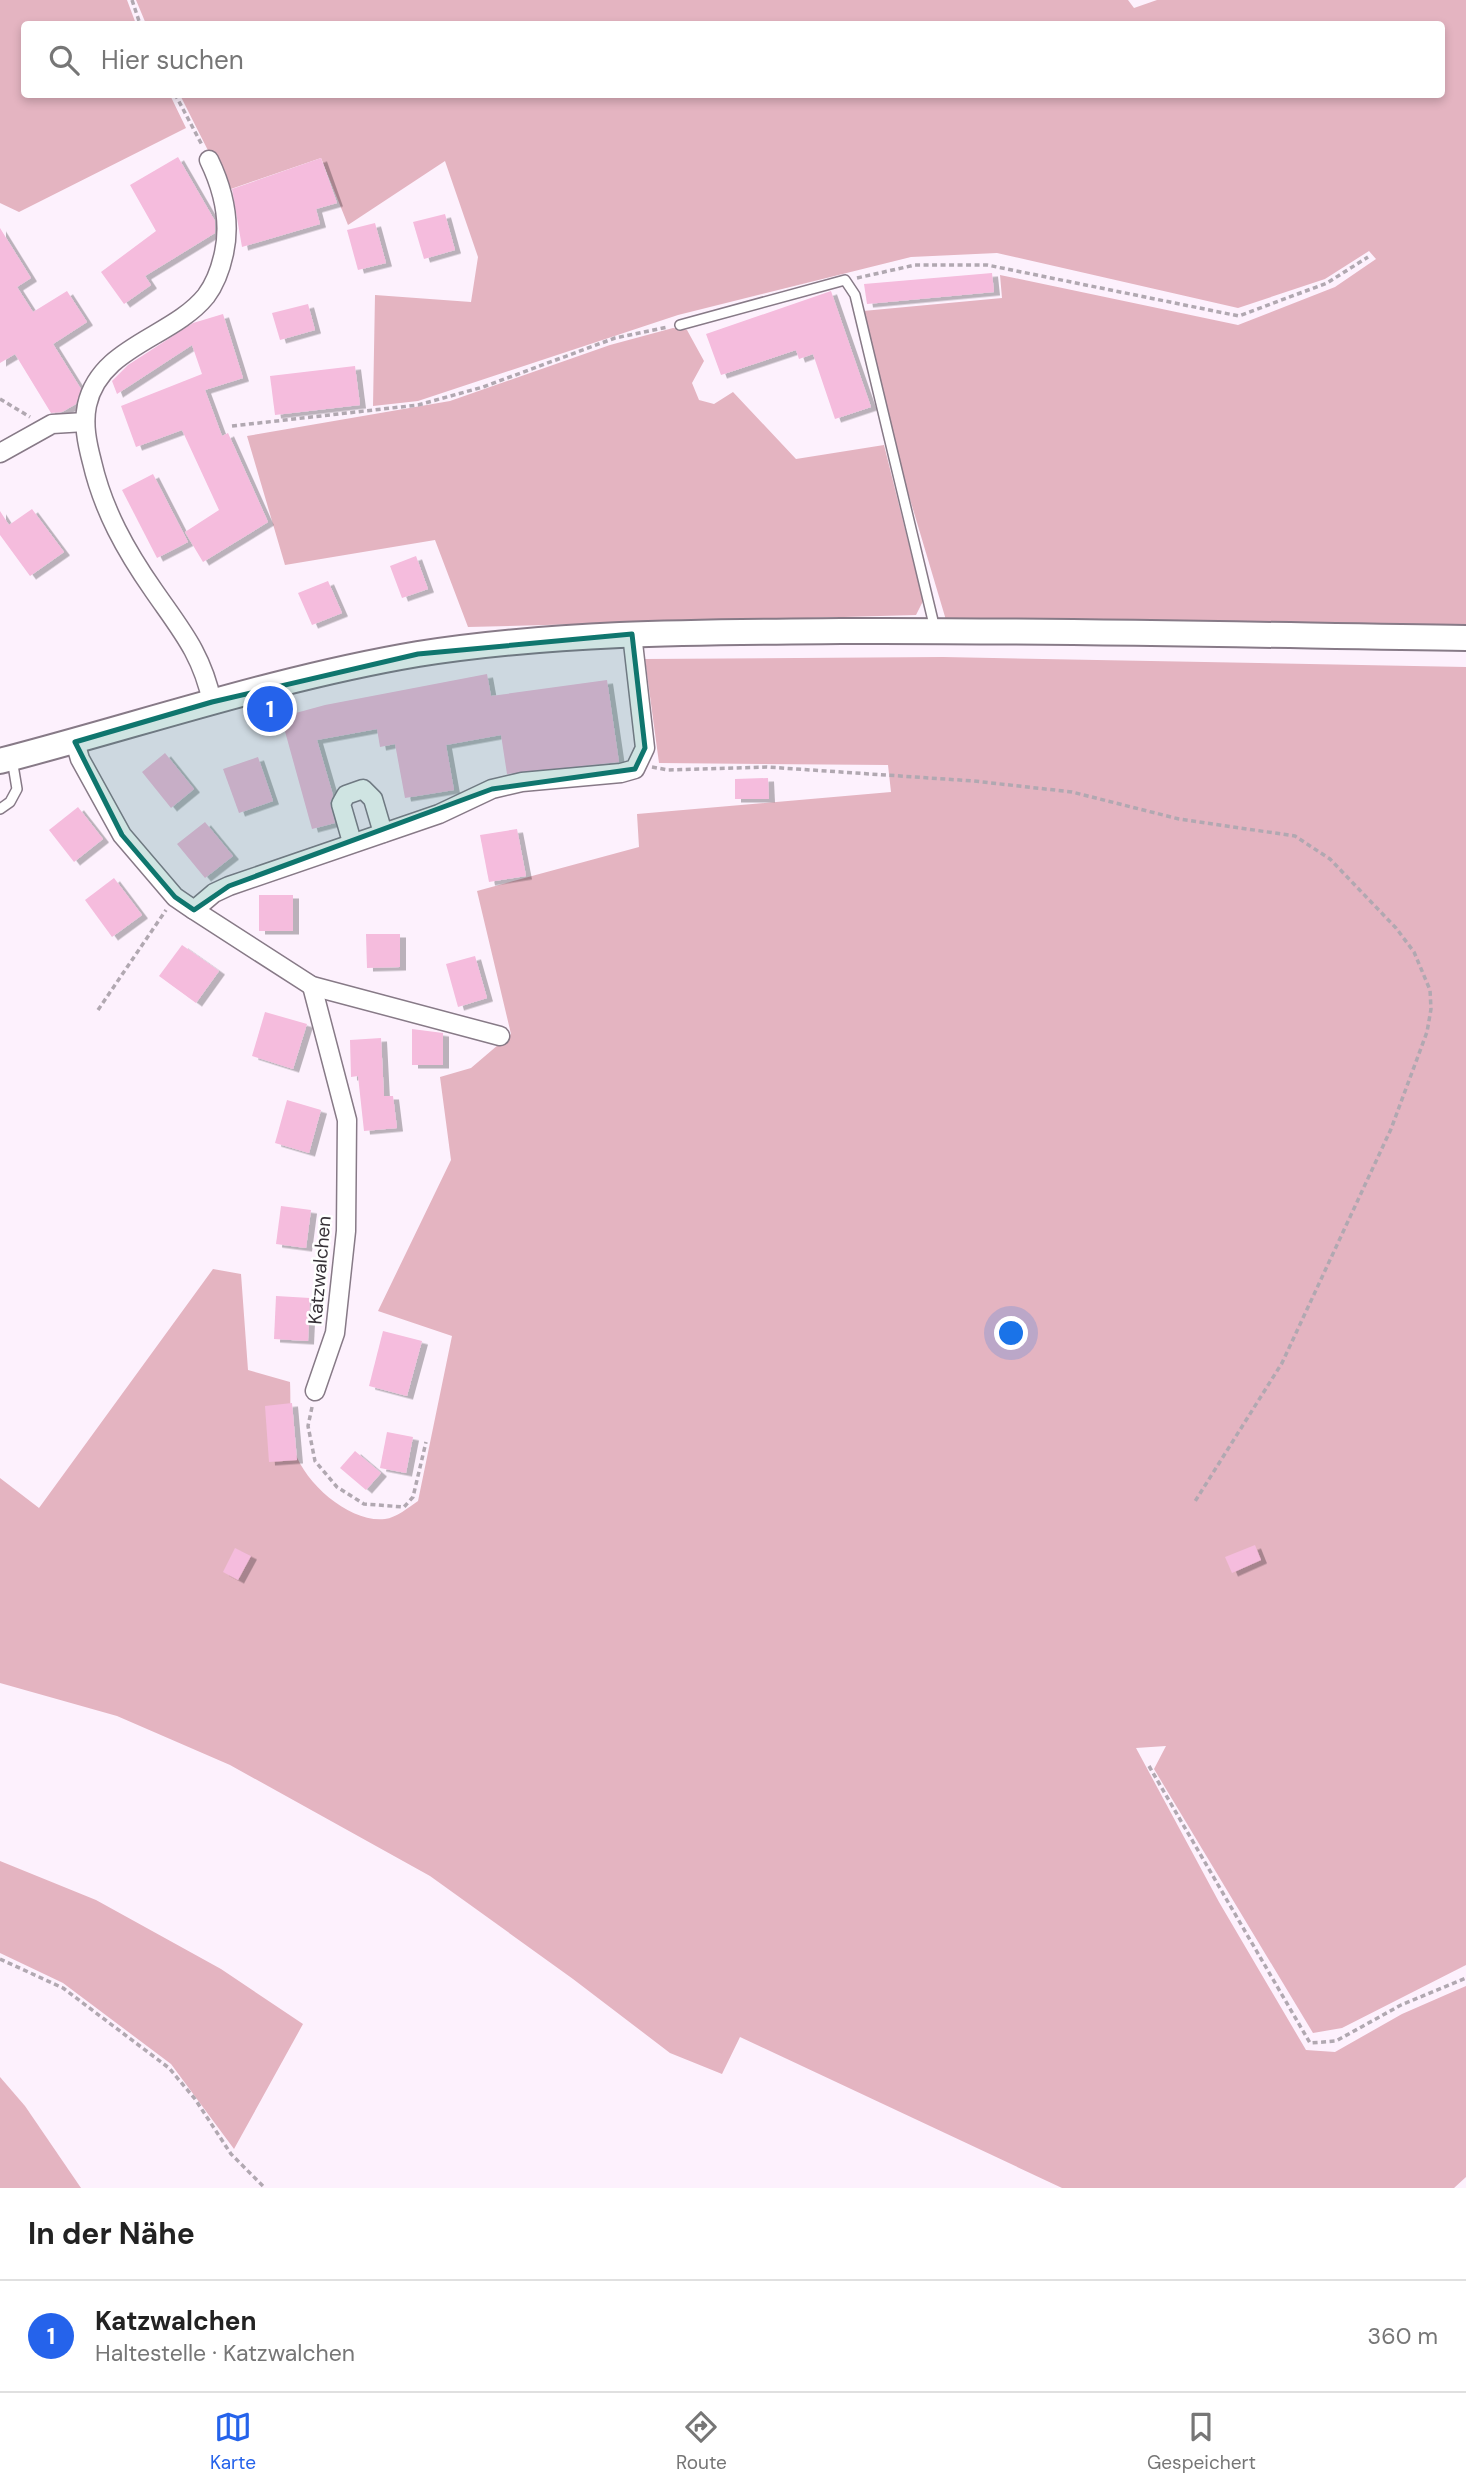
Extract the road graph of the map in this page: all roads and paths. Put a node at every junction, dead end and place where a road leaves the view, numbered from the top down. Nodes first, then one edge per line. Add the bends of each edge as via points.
1 (132, 0) edge
2 (139, 21) edge
3 (177, 98) edge
4 (209, 160) joint
5 (1368, 257) dead end
6 (845, 280) junction
7 (680, 325) joint
8 (0, 399) edge
9 (85, 422) junction
10 (52, 424) junction
11 (232, 426) dead end
12 (0, 453) edge
13 (936, 631) junction
14 (632, 634) junction
15 (1466, 638) edge
16 (212, 702) junction
17 (75, 742) junction
18 (6, 760) edge
19 (642, 761) junction
20 (0, 809) edge
21 (383, 833) junction
22 (352, 842) junction
23 (175, 897) junction
24 (194, 910) junction
25 (312, 986) junction
26 (98, 1010) dead end
27 (500, 1037) dead end
28 (315, 1391) joint
29 (426, 1442) dead end
30 (1194, 1503) dead end
31 (1149, 1766) dead end
32 (0, 1959) edge
33 (1466, 1978) edge
34 (265, 2188) edge

1 - 2 path
3 - 4 path
4 - 9 street via 219,180 227,222 215,280 192,309 99,376 91,390
5 - 6 path via 1327,283 1239,316 987,265 915,265
6 - 7 lane
6 - 13 lane via 855,295
7 - 11 path via 615,338 483,387 418,405
8 - 10 path via 26,416
9 - 10 street
9 - 16 street via 106,507 141,572 194,648
10 - 12 street
13 - 14 street
13 - 15 street
14 - 16 street via 418,654
14 - 19 street via 646,748
16 - 17 street
17 - 18 street
17 - 23 street via 122,835
18 - 20 lane via 18,789
19 - 21 street via 621,773 492,789
19 - 30 path via 668,770 767,767 1072,792 1179,820 1295,836 1330,859 1414,952 1430,990 1431,1009 1391,1129 1282,1363
21 - 22 street
21 - 22 street via 373,799 363,789 346,795 341,804
22 - 24 street via 214,892
23 - 24 street
23 - 26 path
24 - 25 street
25 - 27 street
25 - 28 street, Katzwalchen via 347,1120 346,1231 335,1333
28 - 29 path via 308,1426 315,1461 337,1487 364,1504 404,1507 413,1497
31 - 33 path via 1310,2043 1336,2041 1401,2005
32 - 34 path via 63,1988 169,2068 231,2154

